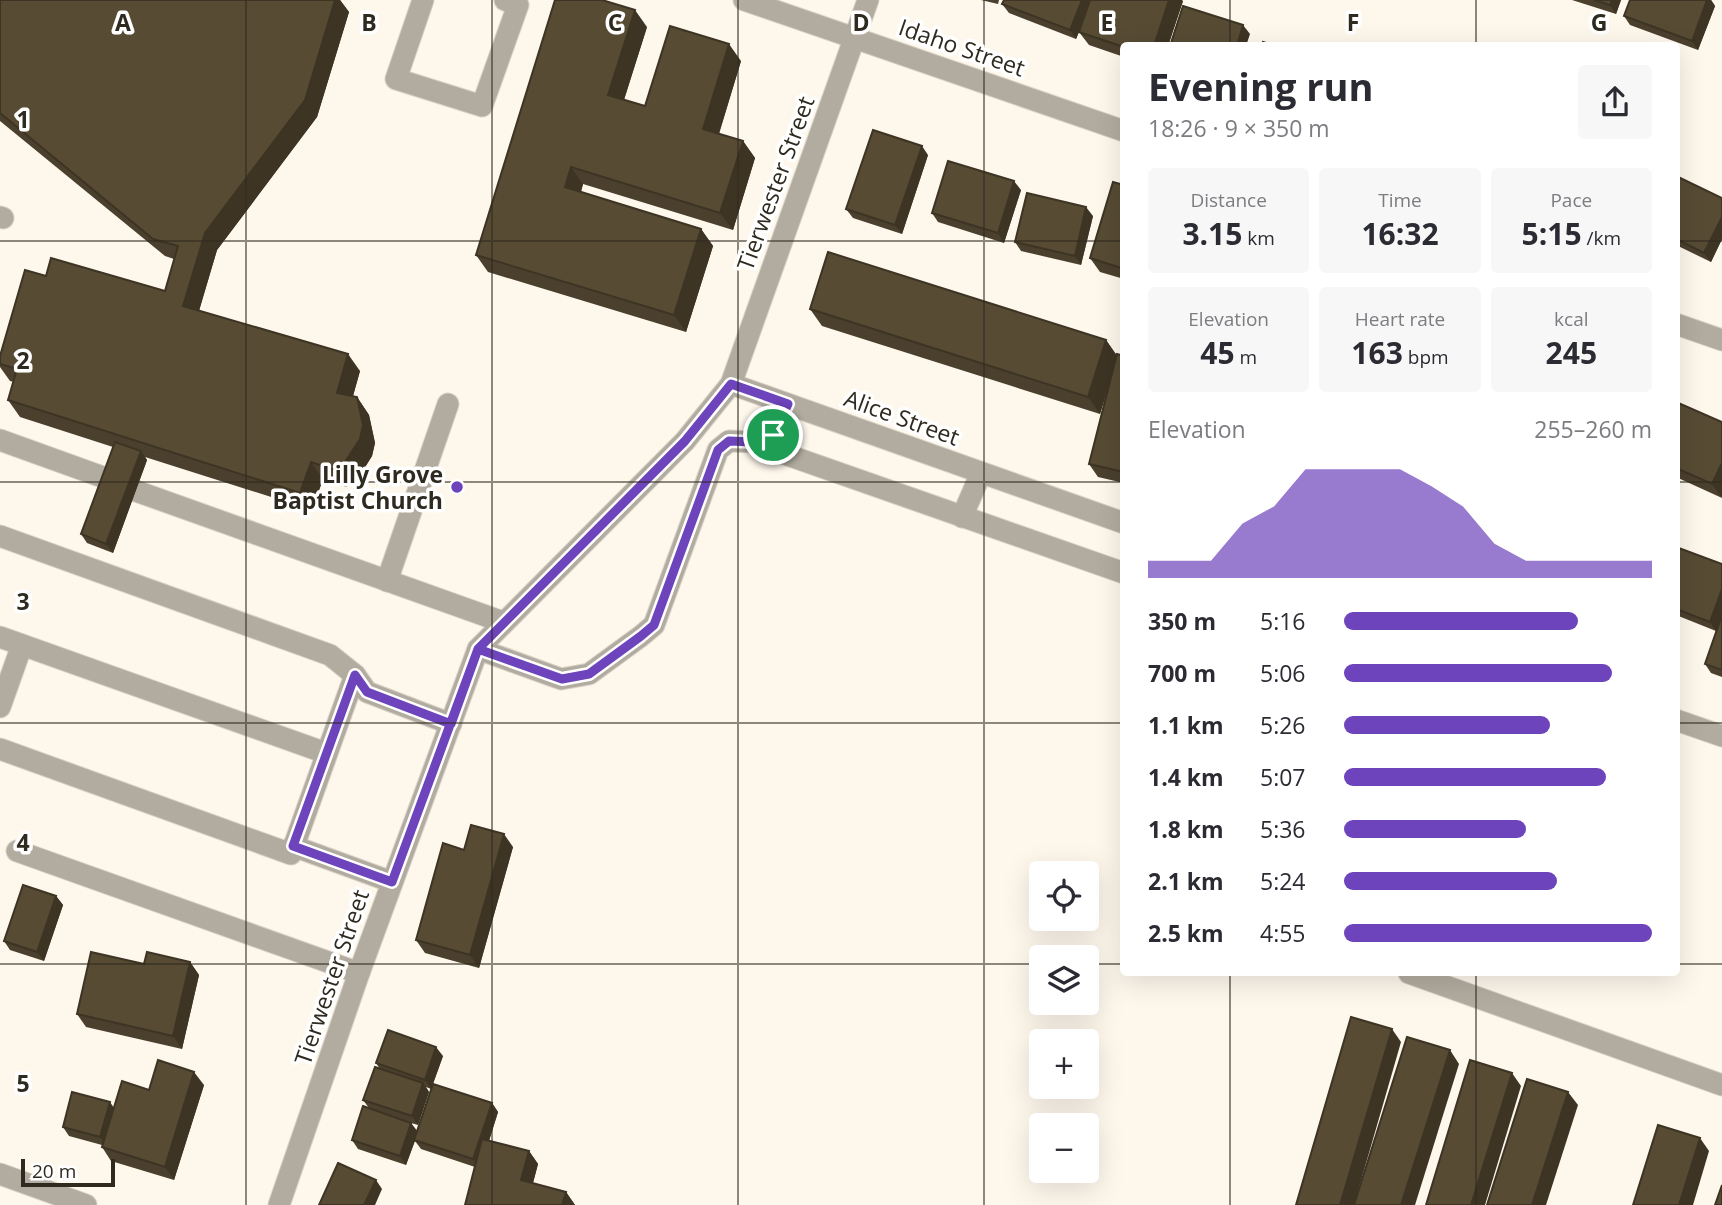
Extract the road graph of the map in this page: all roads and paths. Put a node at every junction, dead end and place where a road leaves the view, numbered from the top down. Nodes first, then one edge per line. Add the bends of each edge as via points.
1 (423, 0) edge
2 (505, 0) edge
3 (744, 0) edge
4 (867, 0) edge
5 (854, 37) junction
6 (1120, 130) edge
7 (1680, 325) edge
8 (1722, 340) edge
9 (731, 384) junction
10 (448, 404) dead end
11 (788, 404) junction
12 (0, 440) edge
13 (772, 447) junction
14 (981, 473) junction
15 (111, 480) edge
16 (136, 491) dead end
17 (962, 517) junction
18 (1120, 522) edge
19 (0, 536) edge
20 (1120, 572) edge
21 (387, 581) junction
22 (503, 622) junction
23 (0, 637) edge
24 (22, 645) junction
25 (478, 649) junction
26 (355, 675) junction
27 (0, 707) edge
28 (1680, 721) edge
29 (451, 724) junction
30 (1722, 736) edge
31 (0, 749) edge
32 (327, 753) junction
33 (293, 846) junction
34 (17, 851) dead end
35 (392, 882) junction
36 (359, 973) junction
37 (1417, 976) edge
38 (1722, 1085) edge
39 (0, 1174) edge
40 (86, 1205) edge
41 (279, 1205) edge

1 - 2 street via 396,79 482,106 518,5
3 - 5 street, Idaho Street
4 - 5 street, Tierwester Street
5 - 6 street, Idaho Street
5 - 9 street, Tierwester Street
7 - 8 street
9 - 11 street, Alice Street
9 - 22 street, Tierwester Street via 685,441
10 - 21 street
11 - 13 street
11 - 14 street, Alice Street
12 - 15 street
13 - 17 street
13 - 25 street via 729,441 718,450 654,625 589,674 562,679
14 - 17 street
14 - 18 street, Alice Street
16 - 21 street
17 - 20 street
19 - 26 street via 330,655
21 - 22 street
22 - 25 street, Tierwester Street
23 - 24 street
24 - 27 street
24 - 32 street
25 - 29 street, Tierwester Street
26 - 29 street via 374,695
26 - 32 street
28 - 30 street
29 - 35 street, Tierwester Street
31 - 33 street via 291,854
32 - 33 street
33 - 35 street
34 - 36 street
35 - 36 street, Tierwester Street
36 - 41 street, Tierwester Street
37 - 38 street
39 - 40 street

